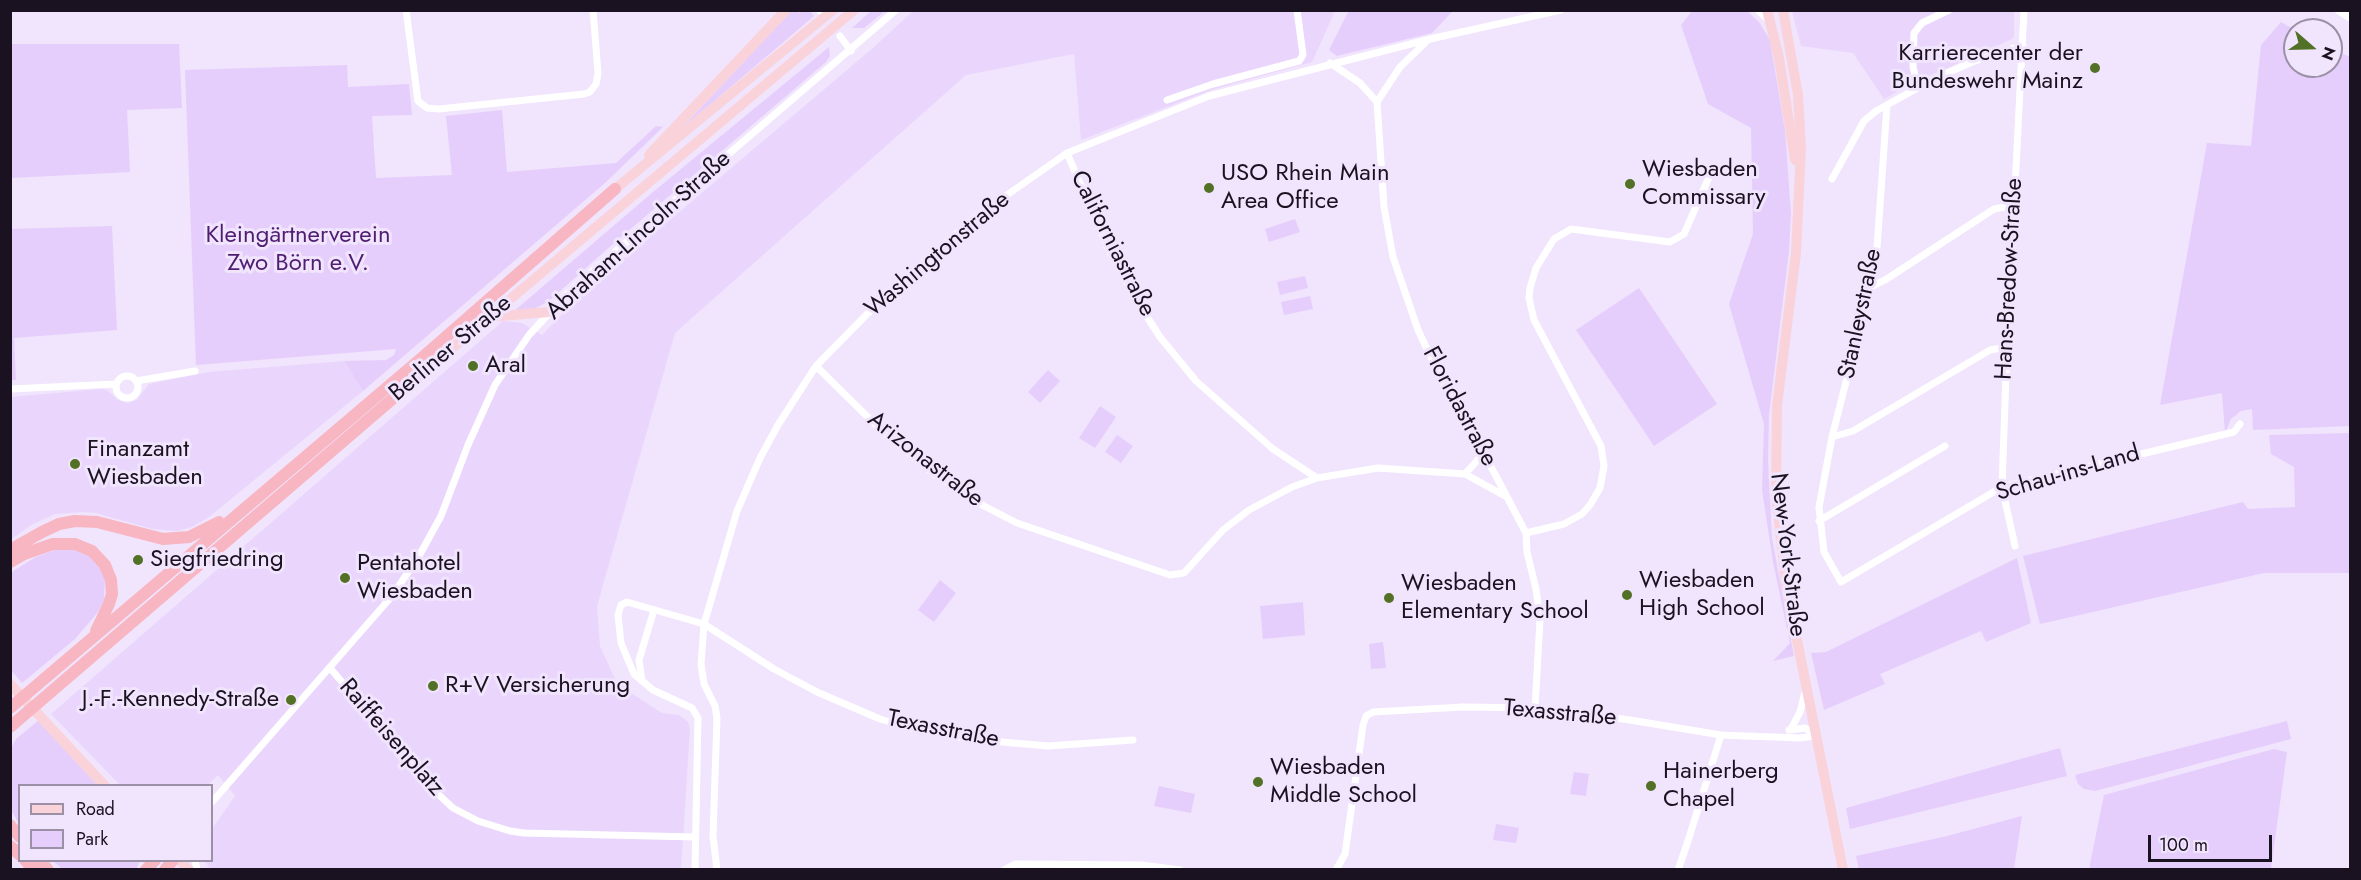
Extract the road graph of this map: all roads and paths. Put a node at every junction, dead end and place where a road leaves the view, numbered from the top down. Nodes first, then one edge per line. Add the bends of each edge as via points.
1 (406, 10) edge
2 (593, 10) edge
3 (786, 10) edge
4 (833, 10) edge
5 (896, 10) edge
6 (1297, 10) edge
7 (1561, 10) edge
8 (1758, 10) edge
9 (1767, 10) edge
10 (1783, 10) edge
11 (1949, 10) edge
12 (2024, 10) edge
13 (2339, 10) edge
14 (853, 11) edge
15 (2350, 17) edge
16 (1771, 23) junction
17 (840, 36) dead end
18 (1430, 39) junction
19 (2023, 45) junction
20 (851, 51) junction
21 (1330, 63) junction
22 (1918, 87) junction
23 (1167, 100) dead end
24 (1377, 102) junction
25 (1887, 105) junction
26 (1067, 153) junction
27 (1709, 177) dead end
28 (1832, 179) dead end
29 (615, 189) junction
30 (1799, 202) junction
31 (2014, 205) junction
32 (1870, 287) junction
33 (549, 312) junction
34 (489, 317) junction
35 (2007, 347) junction
36 (432, 365) joint
37 (816, 366) junction
38 (195, 371) dead end
39 (136, 381) junction
40 (116, 384) junction
41 (10, 389) edge
42 (2240, 424) dead end
43 (1832, 437) junction
44 (1945, 446) dead end
45 (1483, 454) junction
46 (1465, 474) junction
47 (1317, 478) junction
48 (2002, 487) junction
49 (1507, 497) junction
50 (248, 504) junction
51 (1820, 521) junction
52 (1526, 533) junction
53 (2015, 546) dead end
54 (10, 550) edge
55 (10, 562) edge
56 (1841, 582) joint
57 (654, 610) junction
58 (704, 624) junction
59 (91, 640) junction
60 (330, 668) junction
61 (642, 683) junction
62 (10, 684) edge
63 (1806, 686) junction
64 (10, 708) edge
65 (1535, 708) junction
66 (12, 725) edge
67 (1791, 729) junction
68 (1721, 735) junction
69 (1778, 735) junction
70 (1815, 735) junction
71 (1133, 740) dead end
72 (103, 784) edge
73 (223, 790) junction
74 (213, 801) edge
75 (213, 805) edge
76 (695, 837) junction
77 (695, 870) edge
78 (717, 870) edge
79 (1004, 870) edge
80 (1180, 870) edge
81 (1336, 870) edge
82 (1677, 870) edge
83 (1843, 870) edge

1 - 2 street via 418,101 427,108 439,109 590,92 598,73
3 - 29 main road
4 - 29 main road, Berliner Straße
5 - 20 street, Abraham-Lincoln-Straße
6 - 23 street via 1304,55 1299,61
7 - 18 street, Washingtonstraße
8 - 16 street
9 - 16 main road, New-York-Straße
10 - 30 main road, New-York-Straße via 1795,69 1800,122
11 - 22 street via 1922,23 1914,33 1913,67
12 - 19 street, Hans-Bredow-Straße
13 - 15 street
14 - 34 main road, Berliner Straße
16 - 30 main road, New-York-Straße via 1787,101
17 - 20 street
18 - 21 street, Washingtonstraße
18 - 24 street via 1400,67
19 - 22 street via 1972,62
19 - 31 street, Hans-Bredow-Straße
20 - 33 street, Abraham-Lincoln-Straße
21 - 24 street via 1360,83
21 - 26 street, Washingtonstraße via 1209,96
22 - 25 street
24 - 45 street, Floridastraße via 1384,207 1393,257 1418,330
25 - 28 street via 1864,121
25 - 32 street, Stanleystraße via 1877,248
26 - 37 street, Washingtonstraße via 974,218 876,305
26 - 47 street, Californiastraße via 1107,246 1160,337 1196,381 1273,449
27 - 52 street via 1684,234 1670,242 1571,229 1554,239 1536,268 1529,298 1534,320 1602,446 1604,466 1600,488 1581,514 1564,524
29 - 50 highway, Berliner Straße
30 - 63 main road, New-York-Straße via 1777,405 1775,465 1782,555
31 - 32 street via 1994,209
31 - 35 street, Hans-Bredow-Straße
32 - 43 street, Stanleystraße
33 - 34 main road
33 - 60 street, Abraham-Lincoln-Straße via 495,385 441,516 419,556 392,596
34 - 36 main road, Berliner Straße
35 - 43 street via 1990,350 1853,431
35 - 48 street, Hans-Bredow-Straße
36 - 66 highway, Berliner Straße
37 - 47 street, Arizonastraße via 886,435 984,506 1084,548 1170,575 1184,573 1223,530 1249,510
37 - 58 street, Washingtonstraße via 760,458 737,511
38 - 39 street
39 - 40 street via 123,376
39 - 40 street via 137,392 129,398 119,394
40 - 41 street
42 - 48 street, Schau-ins-Land via 2234,432
43 - 51 street, Stanleystraße
44 - 51 street
45 - 46 street
45 - 49 street, Floridastraße
46 - 47 street via 1378,468
46 - 49 street
48 - 53 street, Hans-Bredow-Straße
48 - 56 street, Schau-ins-Land
49 - 52 street, Floridastraße
50 - 54 highway via 189,537 163,539 98,522 75,521 59,524
50 - 59 highway
51 - 56 street, Stanleystraße via 1824,552
52 - 65 street, Floridastraße via 1540,620
55 - 59 highway via 40,547 66,543 82,546 99,558 108,571 112,594
57 - 58 street
57 - 61 street via 639,660
57 - 61 street via 627,602 618,612 625,655
58 - 71 street, Texasstraße via 817,692 904,727 967,739 1048,746
58 - 78 street, Washingtonstraße via 701,664 717,718 713,836
59 - 64 highway
60 - 73 street, Abraham-Lincoln-Straße
60 - 76 street, Raiffeisenplatz via 439,795 453,808 478,820 510,831
61 - 76 street via 692,708 698,718
62 - 72 main road
63 - 67 street via 1803,705
63 - 70 main road, New-York-Straße
65 - 68 street, Texasstraße
65 - 81 street, Texasstraße via 1462,707 1373,712 1366,717 1345,854
67 - 69 street
67 - 70 street via 1805,729
68 - 69 street, Texasstraße
68 - 82 street
69 - 70 street
70 - 83 main road, New-York-Straße
73 - 74 street, Abraham-Lincoln-Straße
73 - 75 street, Abraham-Lincoln-Straße
76 - 77 street
79 - 80 street via 1015,864 1142,865

